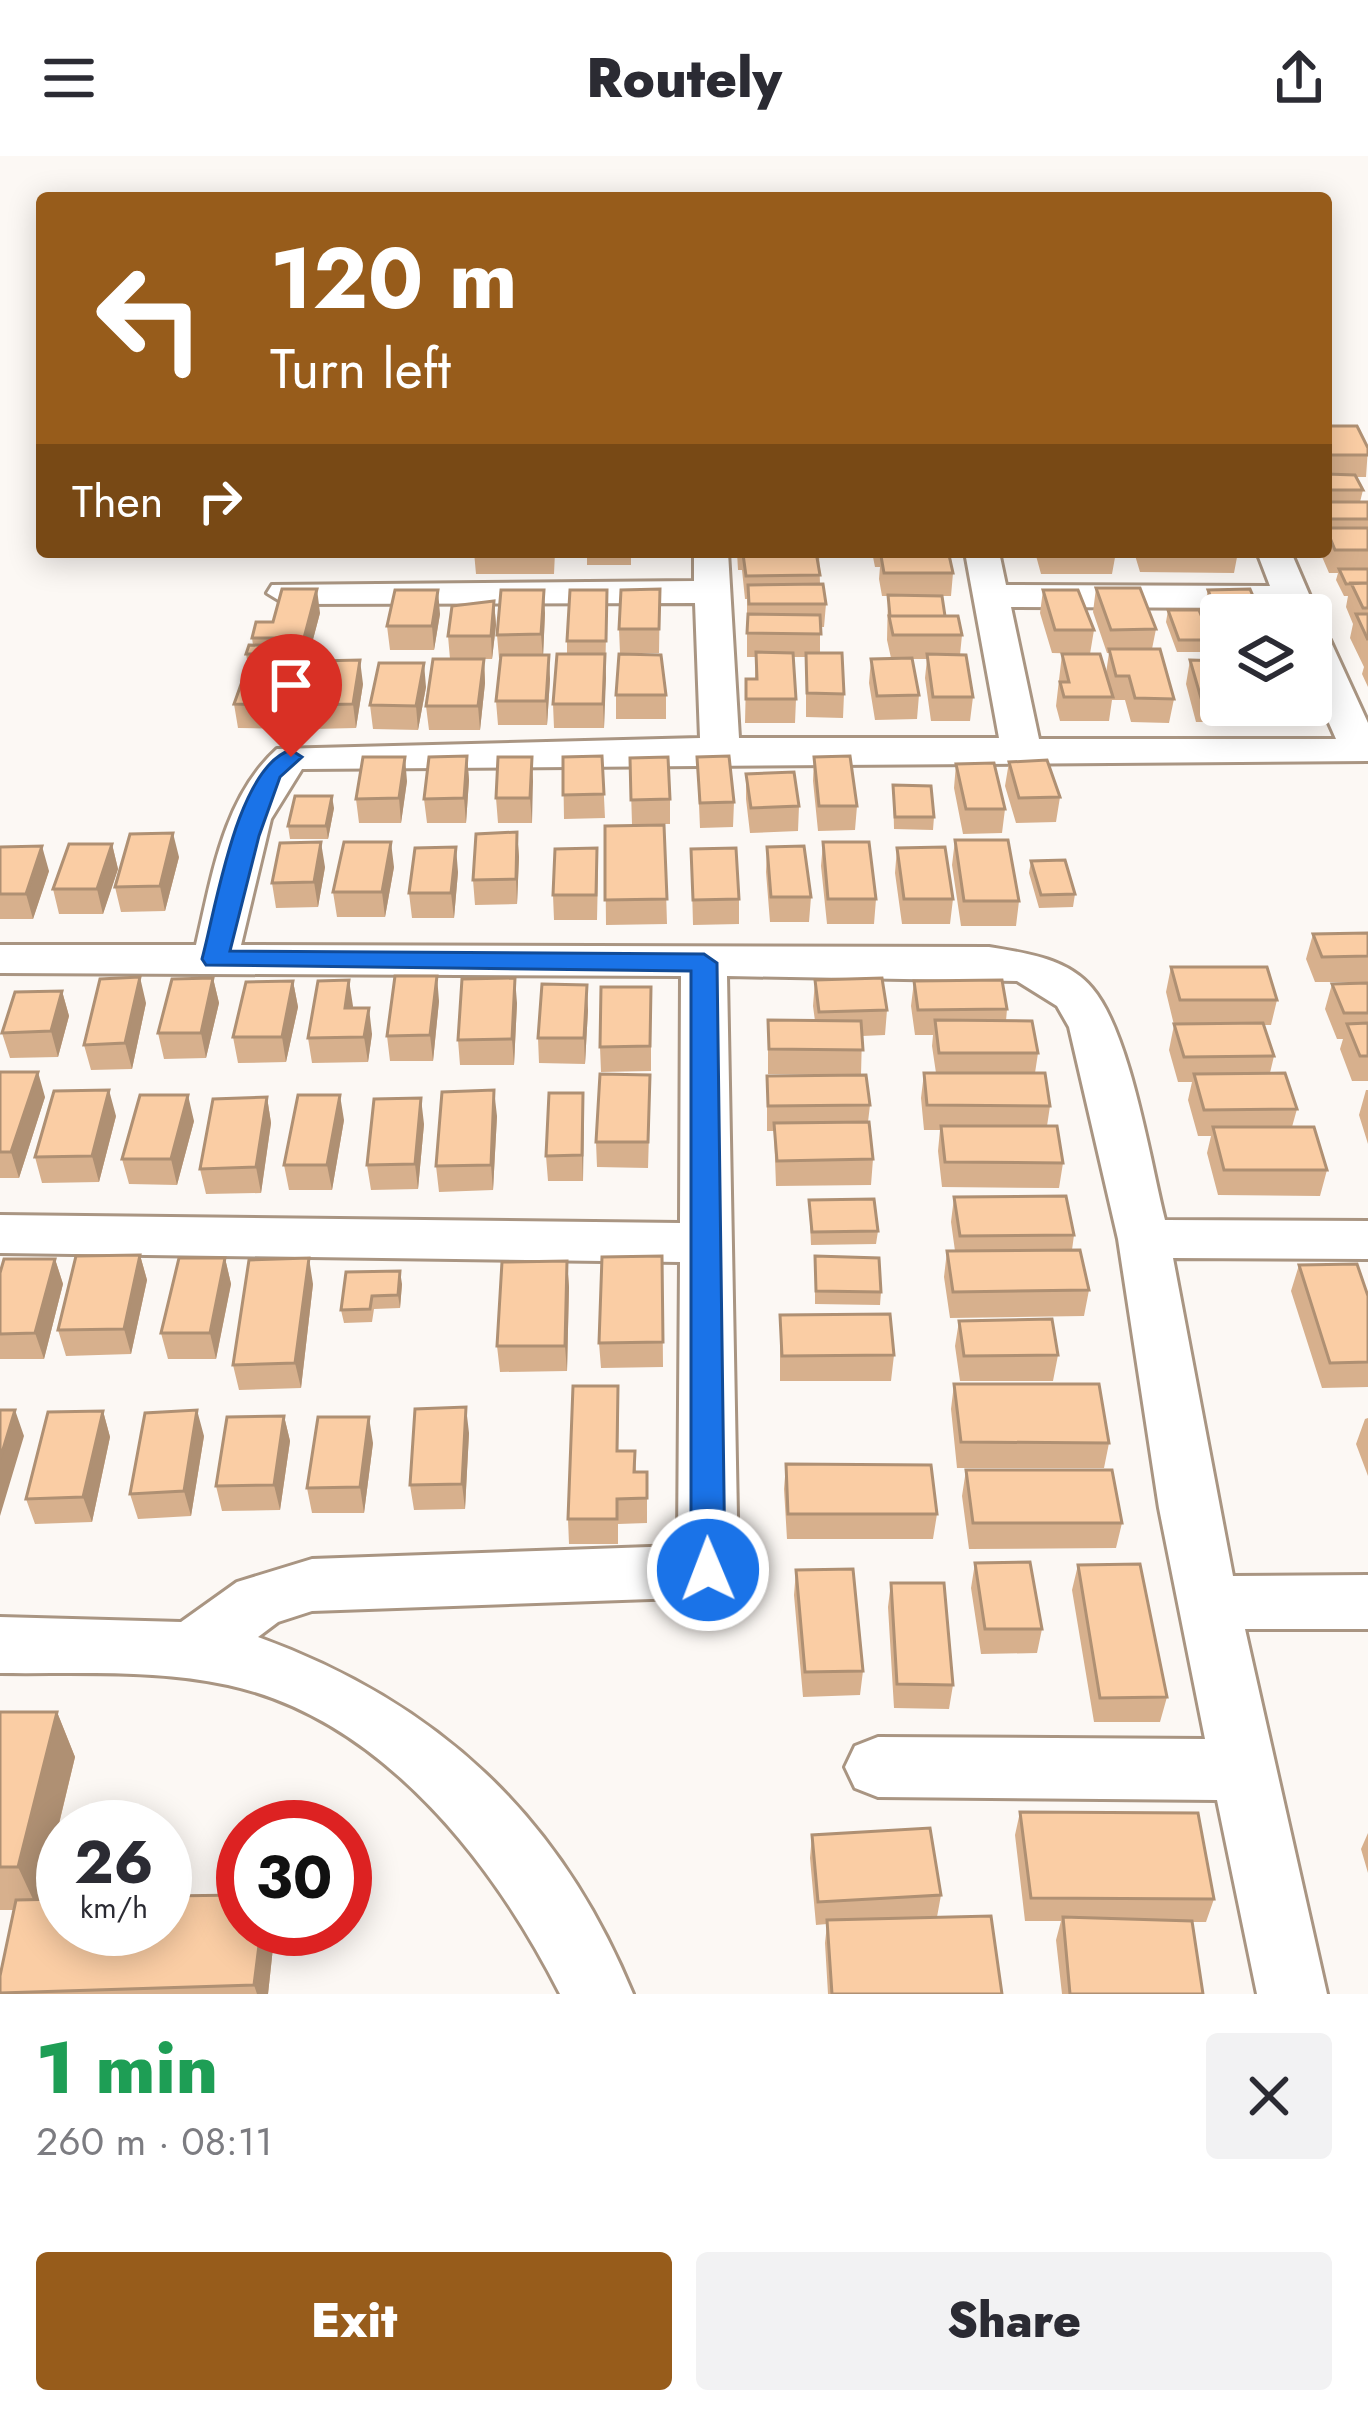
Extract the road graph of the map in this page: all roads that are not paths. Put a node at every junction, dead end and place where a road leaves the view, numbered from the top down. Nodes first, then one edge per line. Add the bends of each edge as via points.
1 (422, 558) edge
2 (711, 558) edge
3 (983, 558) edge
4 (1276, 558) edge
5 (414, 592) junction
6 (713, 592) junction
7 (284, 593) edge
8 (1291, 594) edge
9 (990, 596) junction
10 (1200, 603) edge
11 (1332, 684) edge
12 (720, 750) junction
13 (1021, 750) junction
14 (1366, 756) edge
15 (0, 958) edge
16 (215, 959) junction
17 (704, 963) junction
18 (0, 1234) edge
19 (1144, 1239) junction
20 (1368, 1240) edge
21 (702, 1243) junction
22 (1368, 1602) edge
23 (1210, 1603) junction
24 (0, 1645) edge
25 (191, 1651) junction
26 (878, 1767) dead end
27 (1246, 1770) junction
28 (598, 1994) edge
29 (1292, 1994) edge

1 - 5 street
2 - 6 street
3 - 9 street
4 - 8 street
5 - 6 street
5 - 7 street
6 - 12 street
9 - 10 street
9 - 13 street
11 - 14 street
12 - 13 street
12 - 16 street via 291,757 270,773
13 - 14 street
15 - 16 street
16 - 17 street
17 - 19 street via 989,962 1056,982 1092,1027
17 - 21 street
18 - 21 street
19 - 20 street
19 - 23 street
21 - 25 street via 708,1570 286,1589
22 - 23 street
23 - 27 street
24 - 25 street
25 - 28 street via 256,1664 330,1693 457,1785 571,1939
26 - 27 street
27 - 29 street

